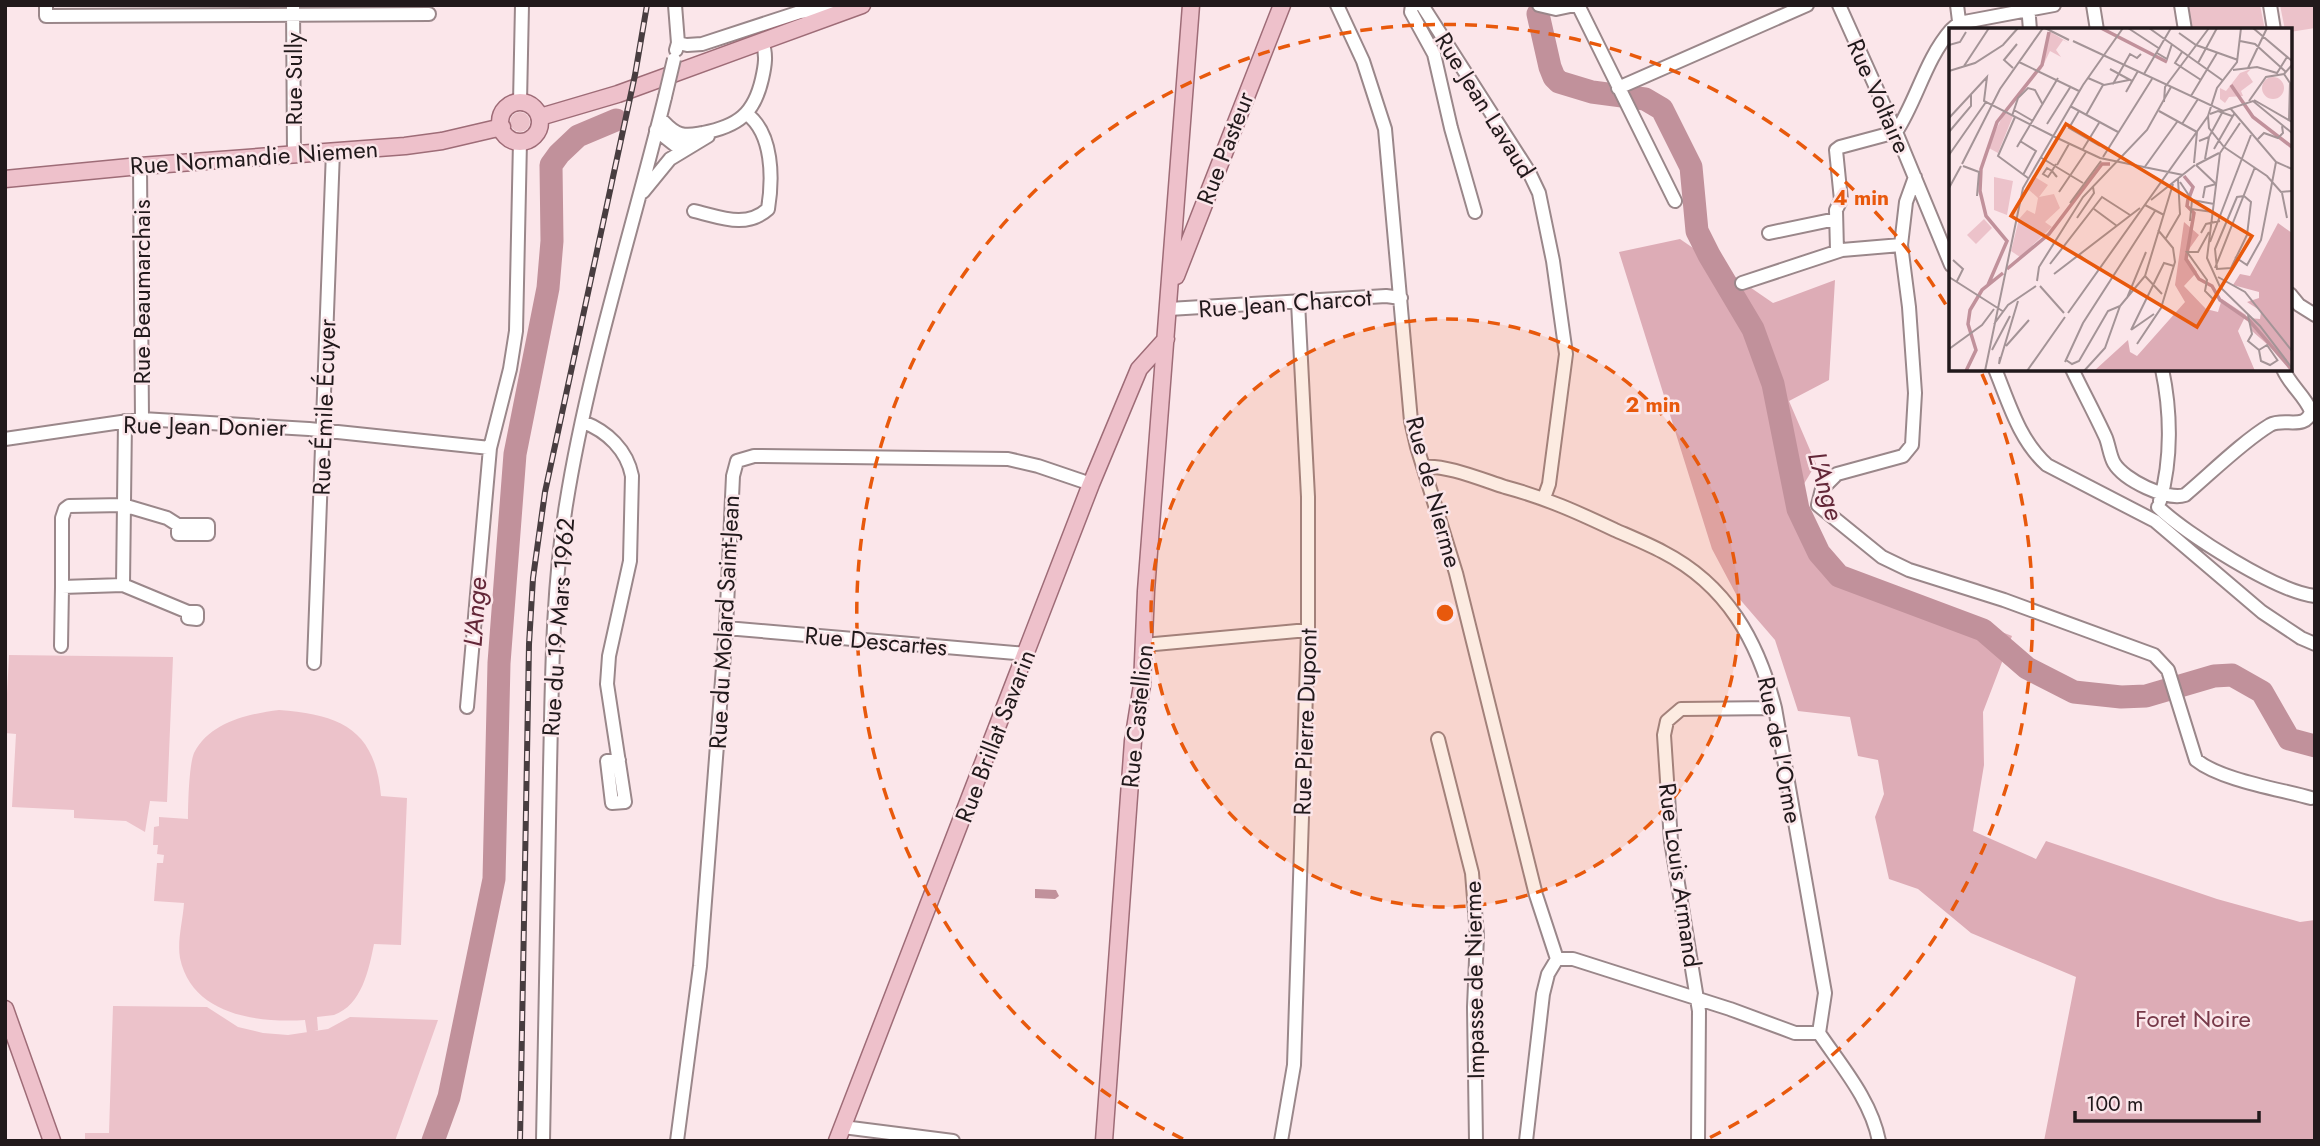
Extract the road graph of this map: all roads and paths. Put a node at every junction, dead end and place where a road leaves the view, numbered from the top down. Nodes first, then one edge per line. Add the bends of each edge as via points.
1 (46, 5) edge
2 (522, 5) edge
3 (676, 5) edge
4 (862, 5) edge
5 (1191, 5) edge
6 (1282, 5) edge
7 (1337, 5) edge
8 (1412, 5) edge
9 (1422, 5) edge
10 (1539, 5) edge
11 (1577, 5) edge
12 (1807, 5) edge
13 (1839, 5) edge
14 (1956, 5) edge
15 (2054, 5) edge
16 (2093, 5) edge
17 (2181, 5) edge
18 (2270, 5) edge
19 (2028, 8) edge
20 (293, 10) edge
21 (840, 13) junction
22 (429, 14) dead end
23 (1955, 28) edge
24 (2030, 28) edge
25 (2097, 28) edge
26 (2185, 28) edge
27 (2274, 28) edge
28 (1949, 35) edge
29 (762, 42) junction
30 (678, 43) junction
31 (1618, 88) junction
32 (520, 102) junction
33 (747, 114) junction
34 (540, 117) junction
35 (658, 125) junction
36 (502, 127) junction
37 (717, 130) junction
38 (1896, 132) junction
39 (520, 141) junction
40 (696, 142) junction
41 (333, 151) junction
42 (294, 153) junction
43 (140, 166) junction
44 (1915, 177) junction
45 (5, 179) edge
46 (637, 201) junction
47 (1675, 201) dead end
48 (694, 211) dead end
49 (1475, 212) dead end
50 (1836, 219) junction
51 (1769, 233) dead end
52 (1901, 244) junction
53 (1837, 251) junction
54 (1949, 260) edge
55 (1742, 283) dead end
56 (1170, 291) junction
57 (2292, 296) edge
58 (1401, 298) junction
59 (1298, 302) junction
60 (1169, 309) junction
61 (2315, 315) edge
62 (1166, 339) junction
63 (1996, 371) edge
64 (2073, 371) edge
65 (2162, 371) edge
66 (2284, 371) edge
67 (142, 419) junction
68 (125, 421) junction
69 (583, 422) junction
70 (323, 430) junction
71 (5, 439) edge
72 (490, 448) junction
73 (1423, 467) junction
74 (1091, 484) junction
75 (1544, 498) junction
76 (2160, 501) junction
77 (123, 505) junction
78 (2155, 521) junction
79 (178, 526) dead end
80 (123, 585) junction
81 (62, 587) junction
82 (2315, 596) edge
83 (188, 612) dead end
84 (726, 628) junction
85 (1308, 630) junction
86 (2315, 644) edge
87 (1144, 645) junction
88 (61, 646) dead end
89 (1027, 654) junction
90 (314, 663) dead end
91 (467, 707) dead end
92 (1775, 708) junction
93 (1438, 738) dead end
94 (619, 760) dead end
95 (2311, 798) dead end
96 (1557, 959) junction
97 (1698, 999) junction
98 (5, 1009) edge
99 (1819, 1033) junction
100 (840, 1134) edge
101 (52, 1141) edge
102 (543, 1141) edge
103 (677, 1141) edge
104 (953, 1141) edge
105 (1104, 1141) edge
106 (1281, 1141) edge
107 (1476, 1141) edge
108 (1526, 1141) edge
109 (1698, 1141) edge
110 (1879, 1141) edge

1 - 20 street via 46,16
2 - 32 street
3 - 30 street, Rue du 19 Mars 1962
4 - 21 main road
5 - 56 main road, Rue Castellion
6 - 56 main road, Rue Pasteur
7 - 58 street, Rue de Nierme via 1363,61 1385,129
8 - 49 street via 1411,12 1434,54
9 - 75 street, Rue Jean Lavaud via 1539,192 1566,354
10 - 11 street via 1556,9
11 - 31 street
12 - 31 street
13 - 38 street, Rue Voltaire
14 - 23 street
15 - 19 street
16 - 25 street
17 - 26 street
18 - 27 street
19 - 23 street
19 - 24 street
20 - 22 street
20 - 42 street, Rue Sully
21 - 29 main road
21 - 30 street via 810,10 702,44
28 - 38 street via 1937,49
29 - 33 street via 764,68 757,100
29 - 34 main road
30 - 35 street, Rue du 19 Mars 1962, bridge
31 - 47 street
32 - 34 main road via 530,104
32 - 36 main road via 504,110
33 - 37 street
33 - 48 street via 758,123 765,142 771,180 768,209 743,221
34 - 39 main road via 538,131
35 - 37 street via 679,134
35 - 40 street via 675,145
35 - 46 street, Rue du 19 Mars 1962
36 - 39 main road via 509,137
36 - 41 main road, Rue Normandie Niemen via 426,144
37 - 40 street
38 - 44 street, Rue Voltaire
38 - 50 street via 1836,150 1841,200
39 - 72 street via 516,331
40 - 46 street via 663,166
41 - 42 main road, Rue Normandie Niemen
41 - 70 street, Rue Émile Écuyer
42 - 43 main road, Rue Normandie Niemen
43 - 45 main road, Rue Normandie Niemen
43 - 67 street, Rue Beaumarchais
44 - 52 street via 1906,202
44 - 54 street, Rue Voltaire
46 - 69 street, Rue du 19 Mars 1962
50 - 51 street
50 - 53 street
52 - 53 street
52 - 95 street via 1915,393 1912,445 1903,456 1837,474 1822,489 1818,505 1882,557 1909,570 2154,655 2172,681 2196,760 2228,776
53 - 55 street
56 - 60 main road, Rue Castellion
57 - 61 street
58 - 59 street, Rue Jean Charcot
58 - 73 street, Rue de Nierme via 1412,421
59 - 60 street, Rue Jean Charcot
59 - 85 street, Rue Pierre Dupont via 1308,497
60 - 62 main road, Rue Castellion
62 - 74 main road, Rue Brillat Savarin via 1139,369
62 - 87 main road, Rue Castellion
63 - 78 street via 2033,452 2047,465
64 - 76 street via 2114,463
65 - 76 street via 2169,444
66 - 76 street via 2311,411 2306,420 2273,423 2185,495
67 - 68 street, Rue Jean Donier
67 - 70 street, Rue Jean Donier
68 - 71 street, Rue Jean Donier
68 - 77 street
69 - 94 street via 620,448 632,476 630,561 607,684
69 - 102 street, Rue du 19 Mars 1962 via 566,505 556,593
70 - 72 street, Rue Jean Donier
70 - 90 street, Rue Émile Écuyer
72 - 91 street
73 - 75 street, Rue de l'Orme
73 - 96 street, Rue de Nierme via 1456,573 1536,895
74 - 84 street, Rue du Molard Saint-Jean via 1008,459 737,461
74 - 89 main road, Rue Brillat Savarin
75 - 92 street, Rue de l'Orme via 1663,552 1700,578 1747,632 1763,664
76 - 78 street
76 - 82 street via 2175,523 2284,588
77 - 79 street via 167,518
77 - 80 street
77 - 81 street via 65,509
78 - 86 street via 2262,612
80 - 81 street
80 - 83 street
81 - 88 street
84 - 89 street, Rue Descartes
84 - 103 street, Rue du Molard Saint-Jean via 700,966
85 - 87 street
85 - 106 street, Rue Pierre Dupont via 1294,1065
87 - 105 main road, Rue Castellion
89 - 100 main road, Rue Brillat Savarin
92 - 97 street, Rue Louis Armand via 1681,709 1667,722 1671,841
92 - 99 street, Rue de l'Orme via 1825,993
93 - 107 street, Impasse de Nierme via 1472,873 1478,936
96 - 97 street via 1573,958
96 - 108 street via 1543,994
97 - 99 street via 1795,1033
97 - 109 street, Rue Louis Armand
98 - 101 main road
99 - 110 street via 1862,1097
100 - 104 street

